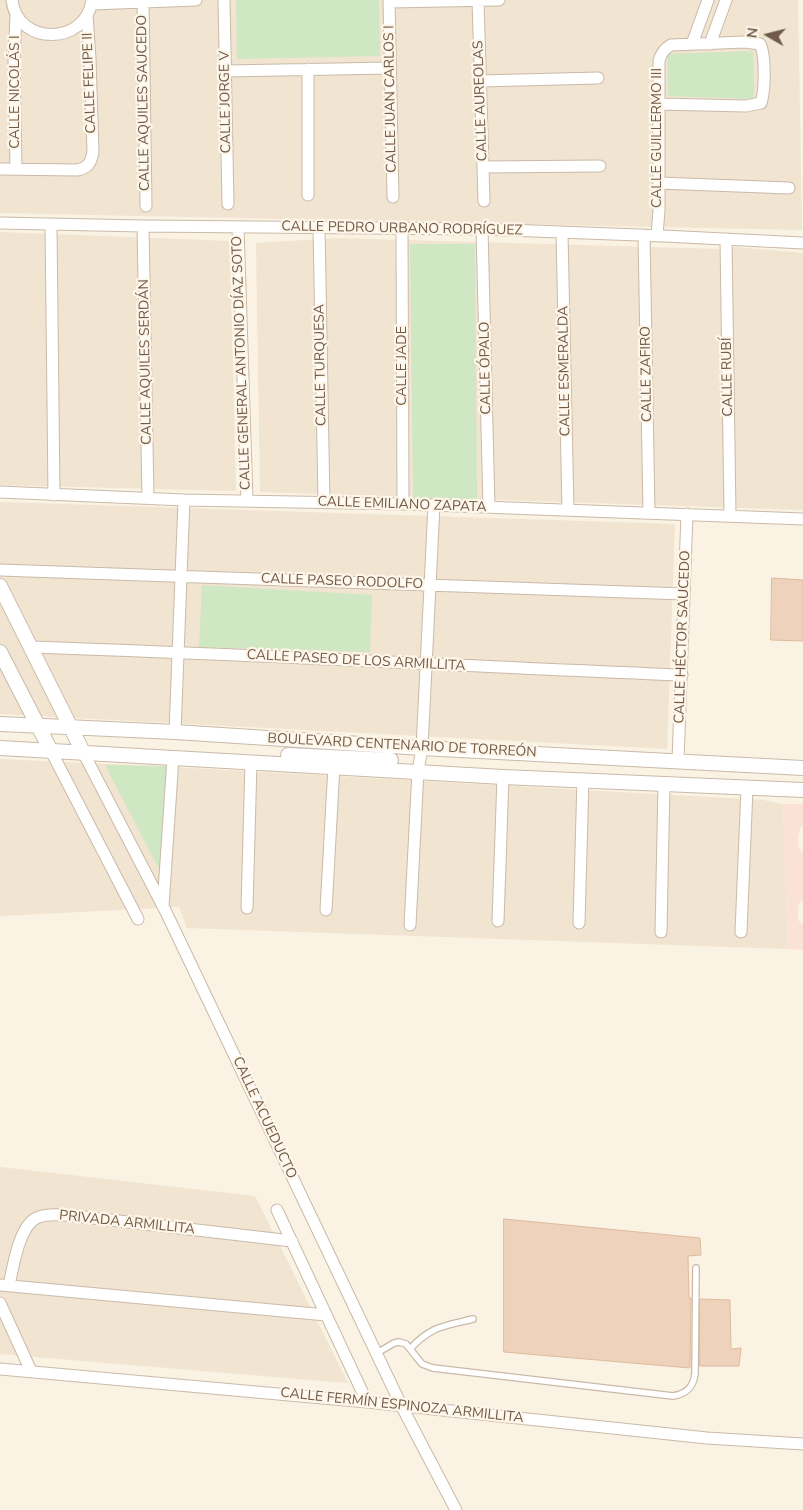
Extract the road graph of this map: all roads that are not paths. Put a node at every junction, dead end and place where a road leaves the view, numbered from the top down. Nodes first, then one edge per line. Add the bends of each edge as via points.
1 (12, 0) edge
2 (196, 0) edge
3 (224, 0) edge
4 (478, 0) edge
5 (499, 0) edge
6 (708, 0) edge
7 (726, 0) edge
8 (143, 1) edge
9 (389, 1) edge
10 (90, 6) edge
11 (16, 15) junction
12 (692, 44) junction
13 (710, 44) junction
14 (390, 68) junction
15 (308, 69) junction
16 (226, 71) junction
17 (598, 78) dead end
18 (481, 81) junction
19 (659, 104) junction
20 (600, 166) dead end
21 (483, 167) junction
22 (0, 169) edge
23 (16, 170) junction
24 (659, 183) junction
25 (789, 188) dead end
26 (308, 195) dead end
27 (393, 197) dead end
28 (484, 201) dead end
29 (228, 204) dead end
30 (146, 206) dead end
31 (0, 223) edge
32 (51, 224) junction
33 (143, 226) junction
34 (238, 227) junction
35 (319, 227) junction
36 (402, 228) junction
37 (482, 229) junction
38 (562, 232) junction
39 (644, 235) junction
40 (657, 235) junction
41 (726, 240) junction
42 (803, 243) edge
43 (0, 492) edge
44 (54, 495) junction
45 (148, 498) junction
46 (184, 500) junction
47 (246, 500) junction
48 (324, 503) junction
49 (403, 504) junction
50 (434, 505) junction
51 (489, 507) junction
52 (568, 510) junction
53 (650, 513) junction
54 (687, 514) junction
55 (730, 515) junction
56 (803, 519) edge
57 (0, 570) edge
58 (181, 577) junction
59 (431, 585) junction
60 (0, 586) edge
61 (684, 594) junction
62 (30, 647) junction
63 (0, 652) edge
64 (178, 652) junction
65 (427, 665) junction
66 (682, 675) junction
67 (0, 724) edge
68 (39, 726) junction
69 (70, 727) junction
70 (175, 732) junction
71 (0, 748) edge
72 (51, 751) junction
73 (83, 752) junction
74 (173, 758) junction
75 (420, 760) junction
76 (678, 760) junction
77 (257, 763) junction
78 (334, 766) junction
79 (803, 768) edge
80 (503, 777) junction
81 (583, 779) junction
82 (664, 783) junction
83 (747, 788) junction
84 (803, 790) edge
85 (163, 906) junction
86 (247, 908) dead end
87 (326, 910) dead end
88 (138, 919) dead end
89 (498, 921) dead end
90 (579, 923) dead end
91 (410, 925) dead end
92 (661, 932) dead end
93 (741, 932) dead end
94 (278, 1210) dead end
95 (292, 1241) junction
96 (696, 1268) dead end
97 (4, 1285) edge
98 (0, 1303) edge
99 (326, 1315) junction
100 (473, 1319) dead end
101 (410, 1349) junction
102 (377, 1353) junction
103 (0, 1369) edge
104 (31, 1371) junction
105 (367, 1402) junction
106 (402, 1407) junction
107 (803, 1444) edge
108 (456, 1510) edge

1 - 11 street, CALLE NICOLÁS I
2 - 8 street
3 - 16 street, CALLE JORGE V
4 - 5 street
4 - 9 street
4 - 18 street, CALLE AUREOLAS
6 - 12 street
7 - 13 street
8 - 10 street
8 - 30 street, CALLE AQUILES SAUCEDO
9 - 14 street, CALLE JUAN CARLOS I
10 - 11 street via 79,25 69,32 52,35 34,31
10 - 23 street, CALLE FELIPE II via 91,161 83,169
11 - 23 street, CALLE NICOLÁS I
12 - 13 street
12 - 19 street, CALLE GUILLERMO III via 671,45 664,49 659,61
13 - 19 street via 760,44 763,52 761,103 746,106
14 - 15 street
14 - 27 street, CALLE JUAN CARLOS I
15 - 16 street
15 - 26 street
16 - 29 street, CALLE JORGE V
17 - 18 street
18 - 21 street, CALLE AUREOLAS
19 - 24 street, CALLE GUILLERMO III
20 - 21 street
21 - 28 street, CALLE AUREOLAS
22 - 23 street
24 - 25 street
24 - 40 street, CALLE GUILLERMO III
31 - 32 street, CALLE PEDRO URBANO RODRÍGUEZ
32 - 33 street, CALLE PEDRO URBANO RODRÍGUEZ
32 - 44 street
33 - 34 street, CALLE PEDRO URBANO RODRÍGUEZ
33 - 45 street, CALLE AQUILES SERDÁN
34 - 35 street, CALLE PEDRO URBANO RODRÍGUEZ
34 - 47 street, CALLE GENERAL ANTONIO DÍAZ SOTO
35 - 36 street, CALLE PEDRO URBANO RODRÍGUEZ
35 - 48 street, CALLE TURQUESA
36 - 37 street, CALLE PEDRO URBANO RODRÍGUEZ
36 - 49 street, CALLE JADE
37 - 38 street, CALLE PEDRO URBANO RODRÍGUEZ
37 - 51 street, CALLE ÓPALO
38 - 39 street, CALLE PEDRO URBANO RODRÍGUEZ
38 - 52 street, CALLE ESMERALDA
39 - 40 street, CALLE PEDRO URBANO RODRÍGUEZ
39 - 53 street, CALLE ZAFIRO
40 - 41 street, CALLE PEDRO URBANO RODRÍGUEZ
41 - 42 street, CALLE PEDRO URBANO RODRÍGUEZ
41 - 55 street, CALLE RUBÍ
43 - 44 street, CALLE EMILIANO ZAPATA
44 - 45 street, CALLE EMILIANO ZAPATA
45 - 46 street, CALLE EMILIANO ZAPATA
46 - 47 street, CALLE EMILIANO ZAPATA
46 - 58 street
47 - 48 street, CALLE EMILIANO ZAPATA
48 - 49 street, CALLE EMILIANO ZAPATA
49 - 50 street, CALLE EMILIANO ZAPATA
50 - 51 street, CALLE EMILIANO ZAPATA
50 - 59 street
51 - 52 street, CALLE EMILIANO ZAPATA
52 - 53 street, CALLE EMILIANO ZAPATA
53 - 54 street, CALLE EMILIANO ZAPATA
54 - 55 street, CALLE EMILIANO ZAPATA
54 - 61 street, CALLE HÉCTOR SAUCEDO
55 - 56 street, CALLE EMILIANO ZAPATA
57 - 58 street, CALLE PASEO RODOLFO
58 - 59 street, CALLE PASEO RODOLFO
58 - 64 street
59 - 61 street, CALLE PASEO RODOLFO
59 - 65 street
60 - 62 street, CALLE ACUEDUCTO
61 - 66 street, CALLE HÉCTOR SAUCEDO
62 - 64 street, CALLE PASEO DE LOS ARMILLITA
62 - 69 street, CALLE ACUEDUCTO
63 - 68 street
64 - 65 street, CALLE PASEO DE LOS ARMILLITA
64 - 70 street
65 - 66 street, CALLE PASEO DE LOS ARMILLITA
65 - 75 street
66 - 76 street, CALLE HÉCTOR SAUCEDO
67 - 68 street, BOULEVARD CENTENARIO DE TORREÓN
68 - 69 street, BOULEVARD CENTENARIO DE TORREÓN
68 - 72 street
69 - 70 street, BOULEVARD CENTENARIO DE TORREÓN
69 - 73 street, CALLE ACUEDUCTO
70 - 75 street, BOULEVARD CENTENARIO DE TORREÓN
71 - 72 street, BOULEVARD CENTENARIO DE TORREÓN
72 - 73 street, BOULEVARD CENTENARIO DE TORREÓN
72 - 88 street
73 - 74 street, BOULEVARD CENTENARIO DE TORREÓN
73 - 85 street, CALLE ACUEDUCTO
74 - 77 street, BOULEVARD CENTENARIO DE TORREÓN
74 - 85 street
75 - 76 street, BOULEVARD CENTENARIO DE TORREÓN
75 - 77 street via 268,754
75 - 78 street, BOULEVARD CENTENARIO DE TORREÓN
75 - 80 street, BOULEVARD CENTENARIO DE TORREÓN
75 - 91 street
76 - 79 street, BOULEVARD CENTENARIO DE TORREÓN
77 - 78 street, BOULEVARD CENTENARIO DE TORREÓN
77 - 86 street
78 - 87 street
80 - 81 street, BOULEVARD CENTENARIO DE TORREÓN
80 - 89 street
81 - 82 street, BOULEVARD CENTENARIO DE TORREÓN
81 - 90 street
82 - 83 street, BOULEVARD CENTENARIO DE TORREÓN
82 - 92 street
83 - 84 street, BOULEVARD CENTENARIO DE TORREÓN
83 - 93 street
85 - 102 street, CALLE ACUEDUCTO
94 - 95 street
95 - 97 street, PRIVADA ARMILLITA via 49,1215 32,1221 26,1229
95 - 99 street
96 - 101 lane via 695,1374 692,1385 681,1395 432,1368 422,1364
97 - 99 street, PRIVADA ARMILLITA
98 - 104 street
99 - 105 street
100 - 101 lane via 434,1329
101 - 102 lane via 399,1342
102 - 106 street, CALLE ACUEDUCTO
103 - 104 street, CALLE FERMÍN ESPINOZA ARMILLITA
104 - 105 street, CALLE FERMÍN ESPINOZA ARMILLITA
105 - 106 street, CALLE FERMÍN ESPINOZA ARMILLITA
106 - 107 street, CALLE FERMÍN ESPINOZA ARMILLITA via 707,1438
106 - 108 street, CALLE ACUEDUCTO

